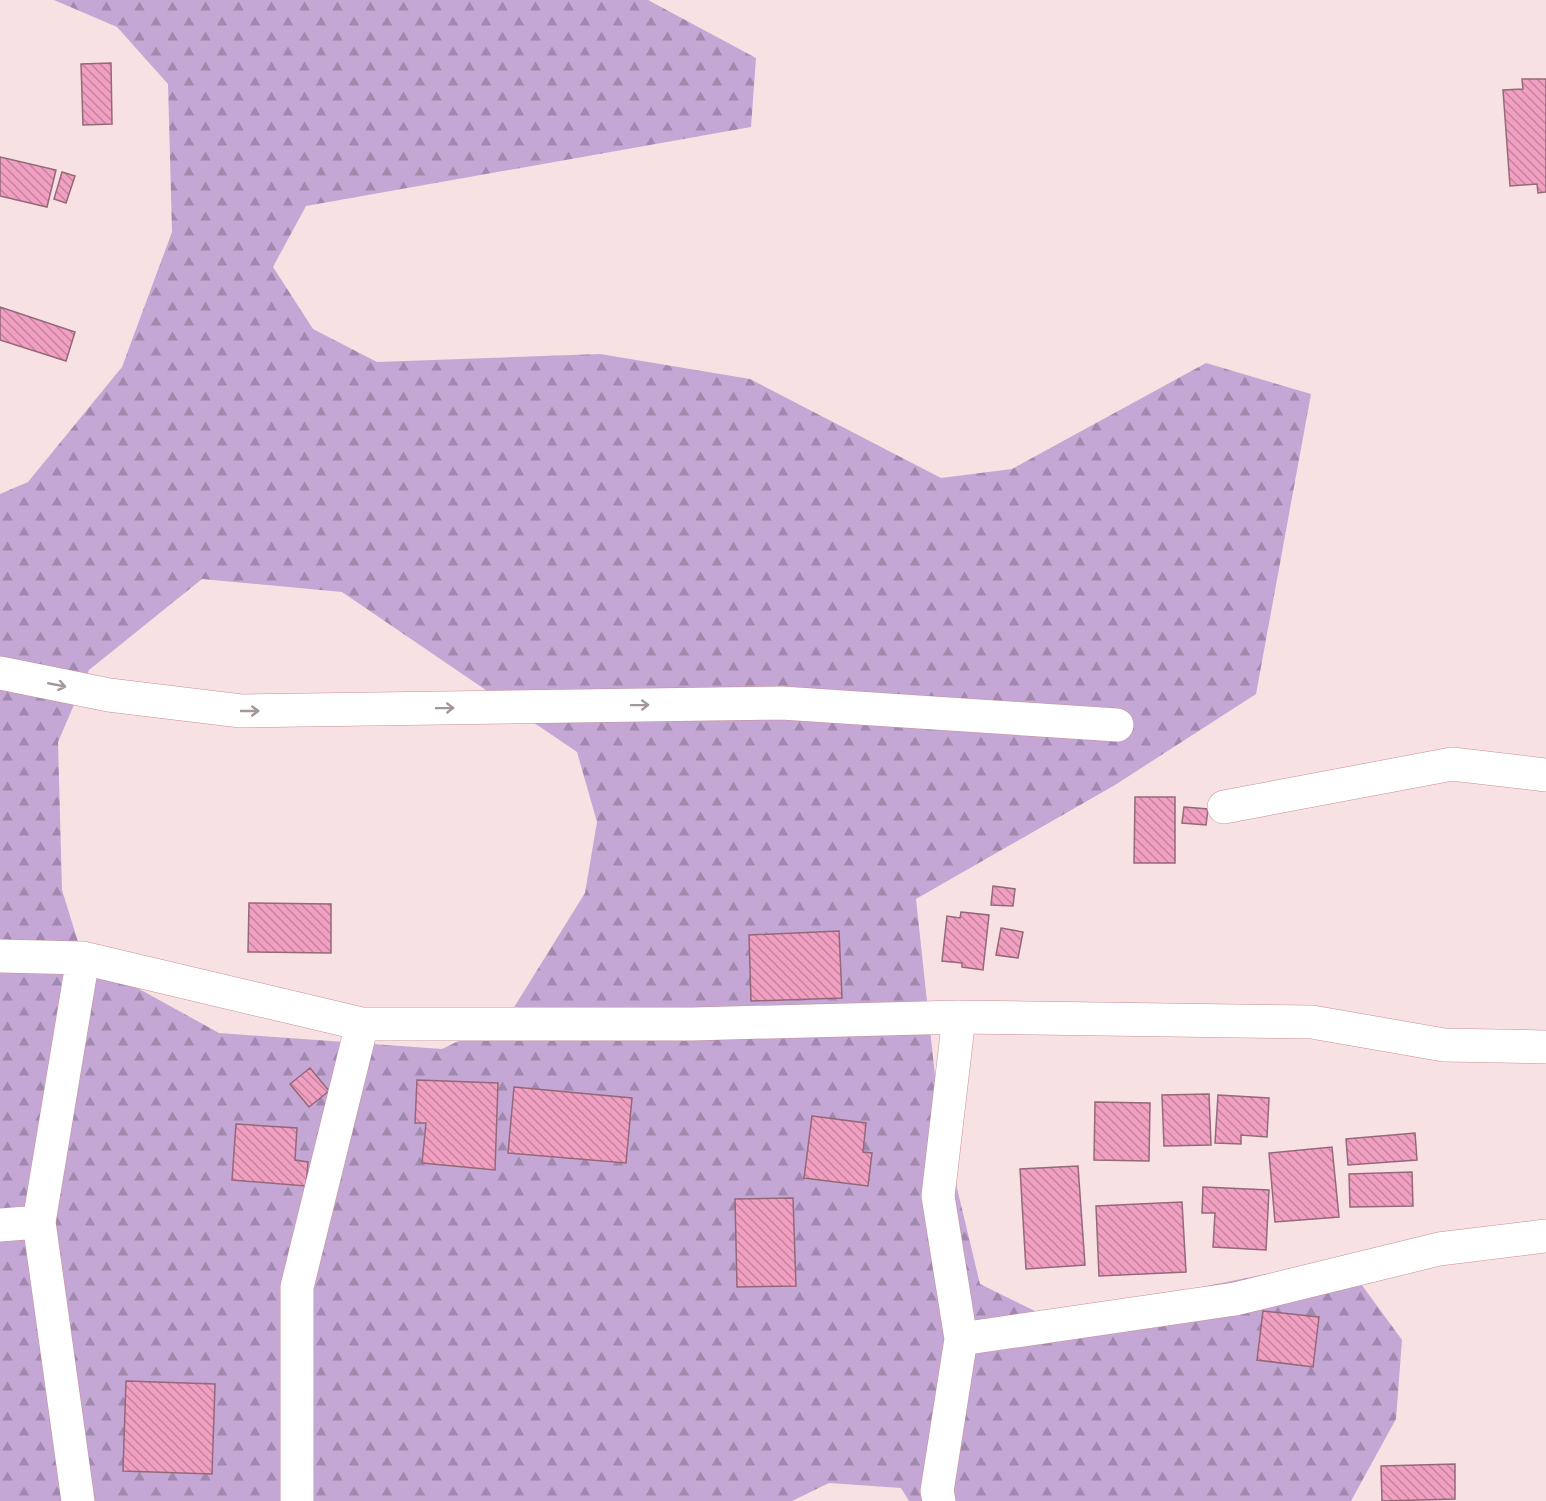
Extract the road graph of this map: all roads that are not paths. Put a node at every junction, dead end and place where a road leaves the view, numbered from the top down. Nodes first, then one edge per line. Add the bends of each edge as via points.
1 (0, 674) edge
2 (1117, 725) dead end
3 (1546, 775) edge
4 (1224, 807) dead end
5 (0, 956) edge
6 (83, 958) junction
7 (959, 1017) junction
8 (362, 1024) junction
9 (1546, 1047) edge
10 (39, 1222) junction
11 (0, 1225) edge
12 (1546, 1236) edge
13 (961, 1339) junction
14 (78, 1501) edge
15 (297, 1501) edge
16 (939, 1501) edge

1 -> 2 street via 109,695 242,711 782,703
3 - 4 street via 1452,764
5 - 6 street
6 - 8 street
6 - 10 street
7 - 8 street via 692,1024
7 - 9 street via 1312,1022 1444,1045
7 - 13 street via 938,1196
8 - 15 street via 297,1287
10 - 11 street
10 - 14 street
12 - 13 street via 1439,1250 1235,1299
13 - 16 street via 937,1491

